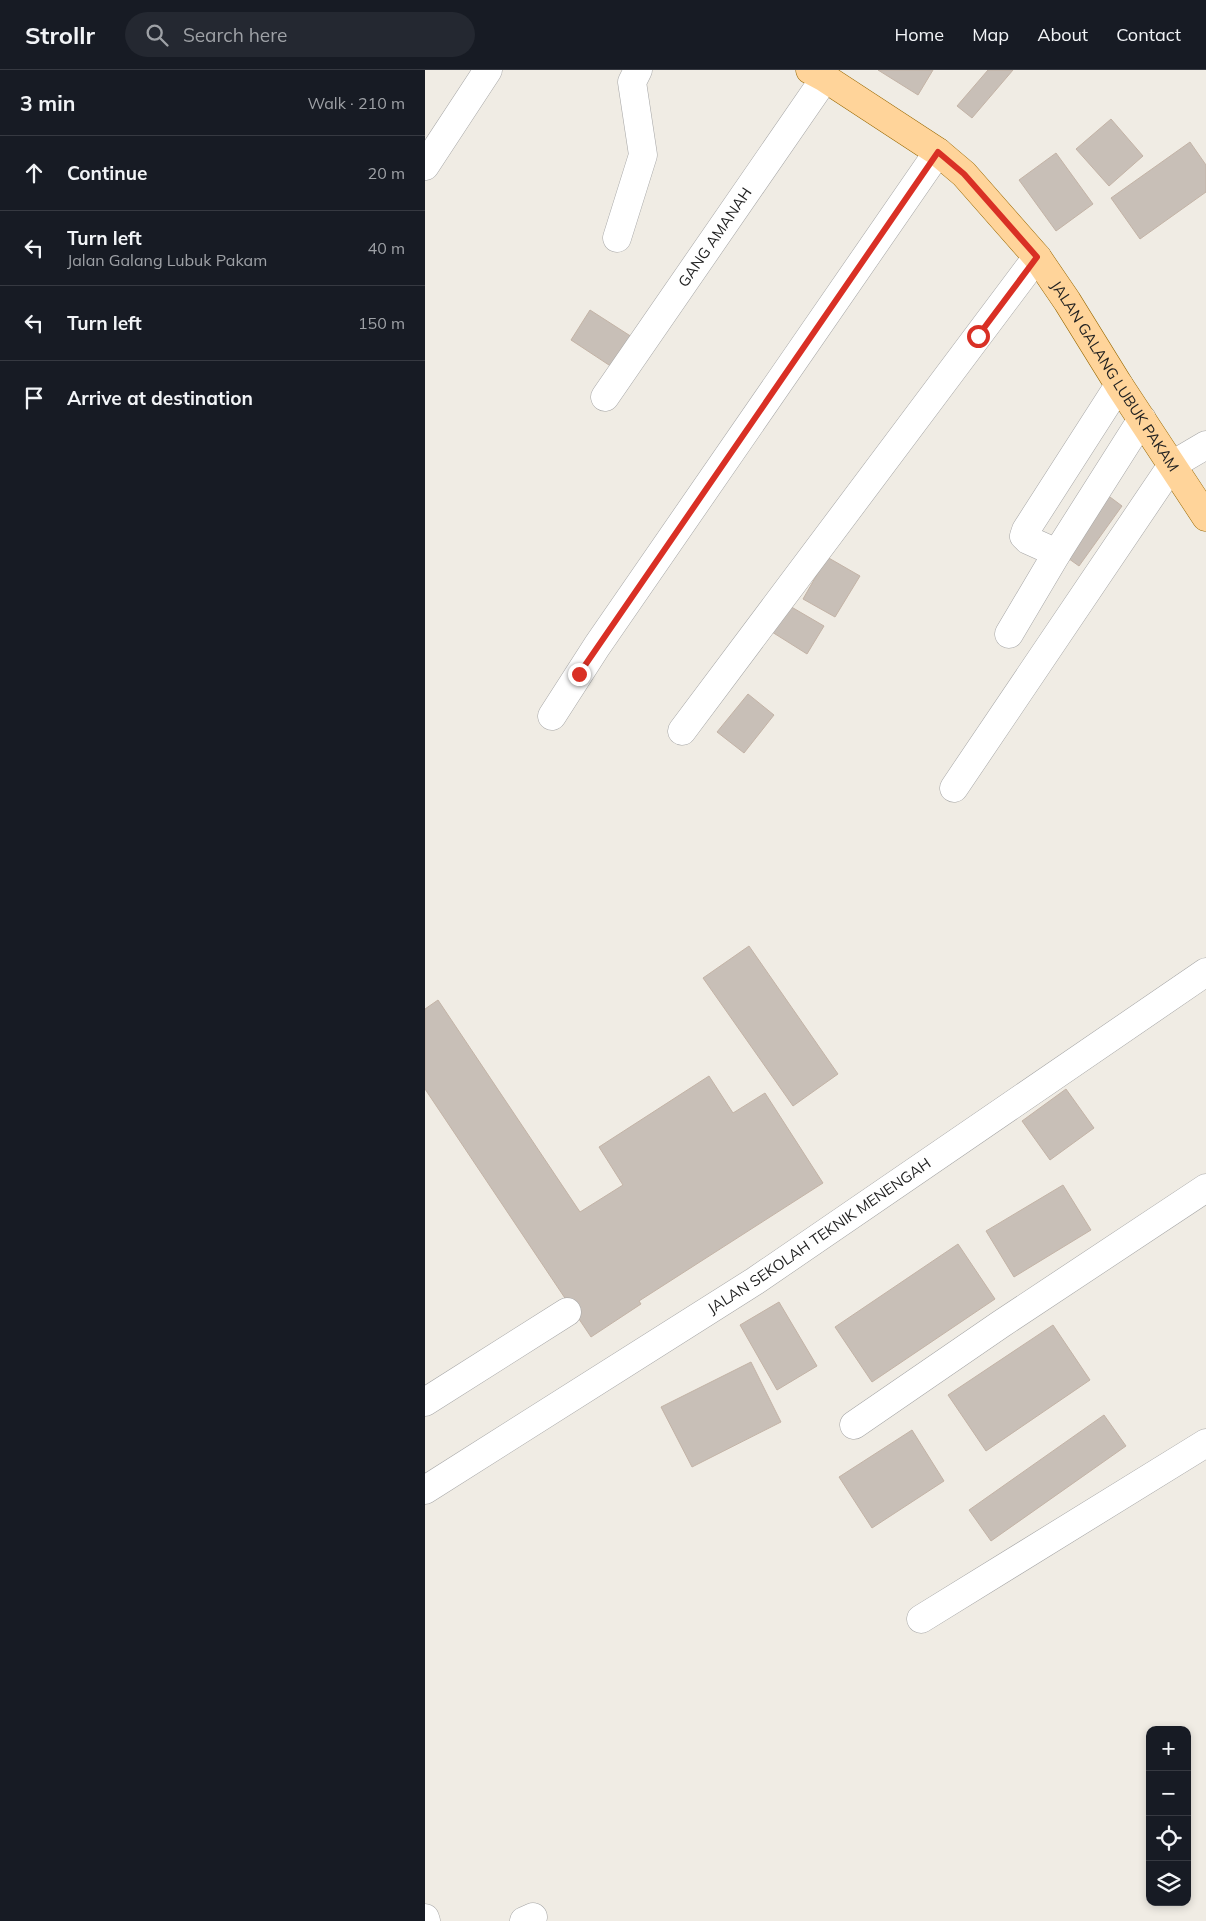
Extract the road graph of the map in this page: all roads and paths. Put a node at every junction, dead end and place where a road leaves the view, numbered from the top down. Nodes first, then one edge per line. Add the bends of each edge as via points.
1 (489, 70) edge
2 (638, 70) edge
3 (818, 74) edge
4 (938, 152) junction
5 (425, 166) edge
6 (617, 238) dead end
7 (1037, 257) junction
8 (1119, 385) junction
9 (605, 397) dead end
10 (1142, 419) junction
11 (1206, 445) edge
12 (1172, 465) junction
13 (1206, 517) edge
14 (1057, 553) junction
15 (1009, 634) dead end
16 (552, 716) dead end
17 (682, 731) dead end
18 (954, 788) dead end
19 (1206, 972) edge
20 (1206, 1188) edge
21 (567, 1312) dead end
22 (425, 1402) edge
23 (854, 1425) dead end
24 (1206, 1443) edge
25 (425, 1490) edge
26 (921, 1619) dead end

1 - 5 street
2 - 6 street via 632,82 643,155
3 - 4 main road, JALAN GALANG LUBUK PAKAM
3 - 9 street, GANG AMANAH
4 - 7 main road, JALAN GALANG LUBUK PAKAM via 964,174
4 - 16 street
7 - 8 main road, JALAN GALANG LUBUK PAKAM
7 - 17 street
8 - 10 main road, JALAN GALANG LUBUK PAKAM
8 - 14 street via 1026,530 1024,536 1028,540
10 - 12 main road, JALAN GALANG LUBUK PAKAM
10 - 14 street
11 - 12 street
12 - 13 main road, JALAN GALANG LUBUK PAKAM
12 - 18 street
14 - 15 street
19 - 25 street, JALAN SEKOLAH TEKNIK MENENGAH via 755,1281
20 - 23 street
21 - 22 street
24 - 26 street

